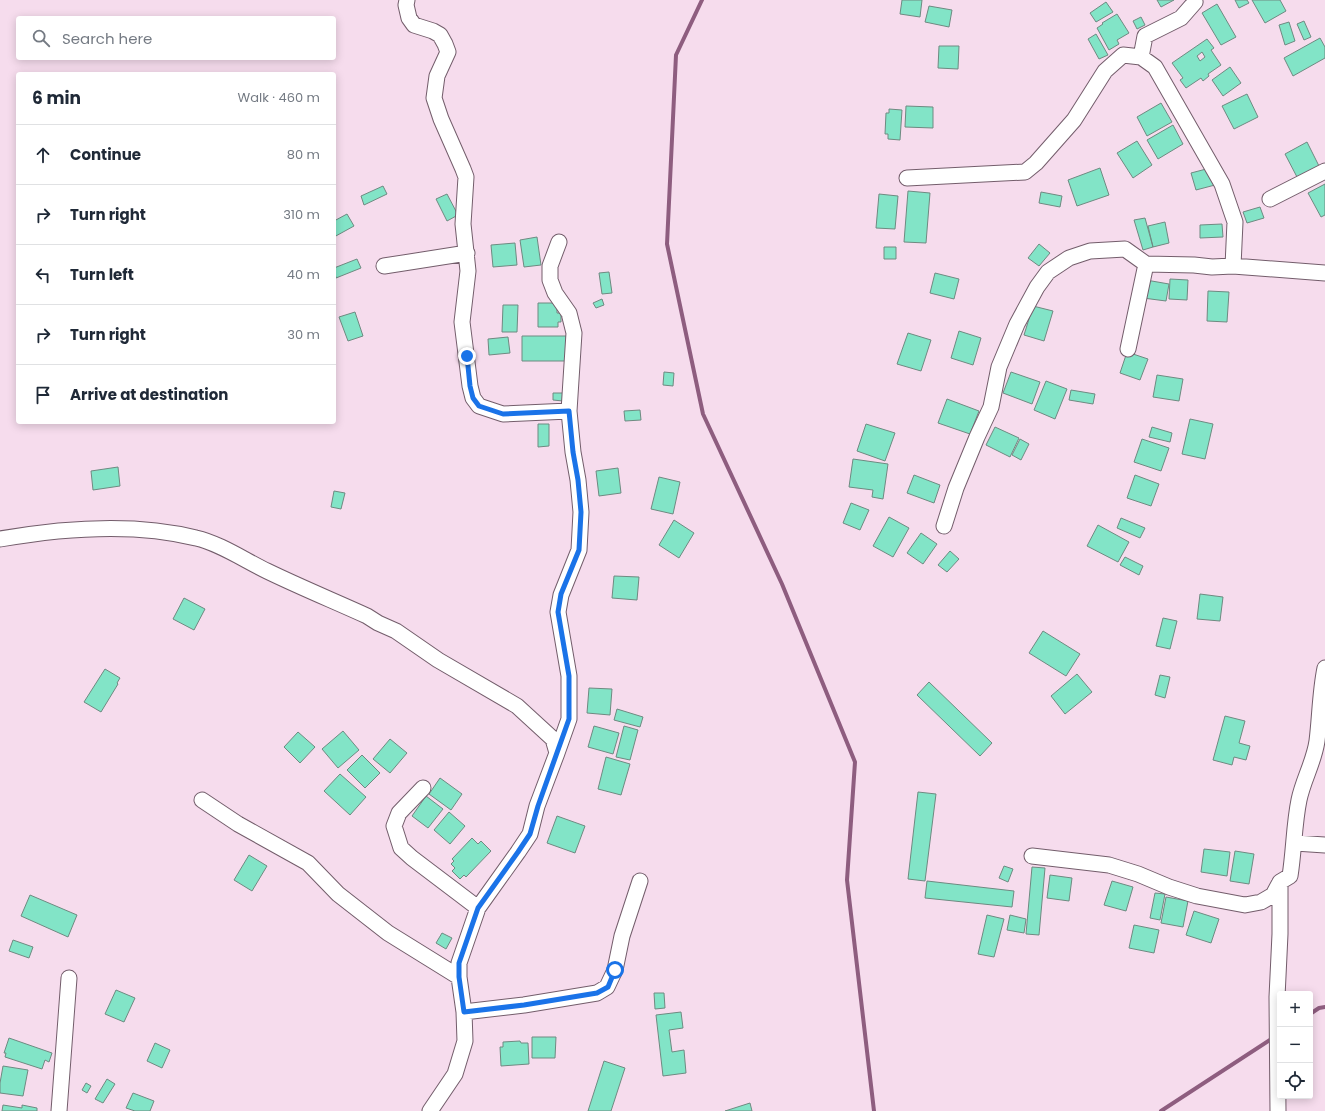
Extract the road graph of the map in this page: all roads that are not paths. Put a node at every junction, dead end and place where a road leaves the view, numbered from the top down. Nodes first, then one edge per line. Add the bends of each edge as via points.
1 (407, 0) edge
2 (1194, 0) edge
3 (1141, 57) junction
4 (1325, 171) edge
5 (907, 178) dead end
6 (1270, 199) dead end
7 (559, 242) dead end
8 (467, 253) junction
9 (1146, 264) junction
10 (384, 266) dead end
11 (1233, 266) junction
12 (1325, 273) edge
13 (1128, 350) dead end
14 (569, 411) junction
15 (944, 526) dead end
16 (0, 539) edge
17 (1325, 668) edge
18 (557, 753) junction
19 (423, 788) dead end
20 (202, 800) dead end
21 (1295, 843) junction
22 (1325, 845) edge
23 (1032, 856) dead end
24 (640, 881) dead end
25 (1280, 882) junction
26 (478, 908) junction
27 (459, 977) junction
28 (69, 978) dead end
29 (464, 1012) junction
30 (60, 1111) edge
31 (430, 1111) edge
32 (1278, 1111) edge

1 - 8 street via 409,18 414,25 440,35 448,52 437,76 434,98 466,177 463,224
2 - 3 street via 1181,18 1145,36
3 - 5 street via 1123,55 1105,71 1074,120 1025,172
3 - 11 street via 1155,67 1222,184 1235,222
4 - 6 street
7 - 14 street via 550,266 550,280 555,293 569,313 574,333
8 - 10 street
8 - 14 street via 468,271 462,322 473,398 479,406 503,414
9 - 11 street
9 - 13 street
9 - 15 street via 1125,249 1090,251 1069,258 1048,272 1017,324 999,367 991,407 956,488
11 - 12 street
14 - 18 street via 581,512 579,550 561,594 558,612 569,676 569,719
16 - 18 street via 89,529 145,529 197,538 396,631 438,660 517,706 553,738
17 - 21 street via 1314,757 1299,800
18 - 26 street via 530,834
19 - 26 street via 399,813 394,826 401,848
20 - 27 street via 308,864 338,894 388,933
21 - 22 street
21 - 25 street via 1290,876
23 - 25 street via 1109,865 1197,896 1245,905 1261,902 1273,895
24 - 29 street via 608,987 597,993
25 - 32 street
26 - 27 street via 459,963
27 - 29 street
28 - 30 street
29 - 31 street via 465,1041 455,1074

